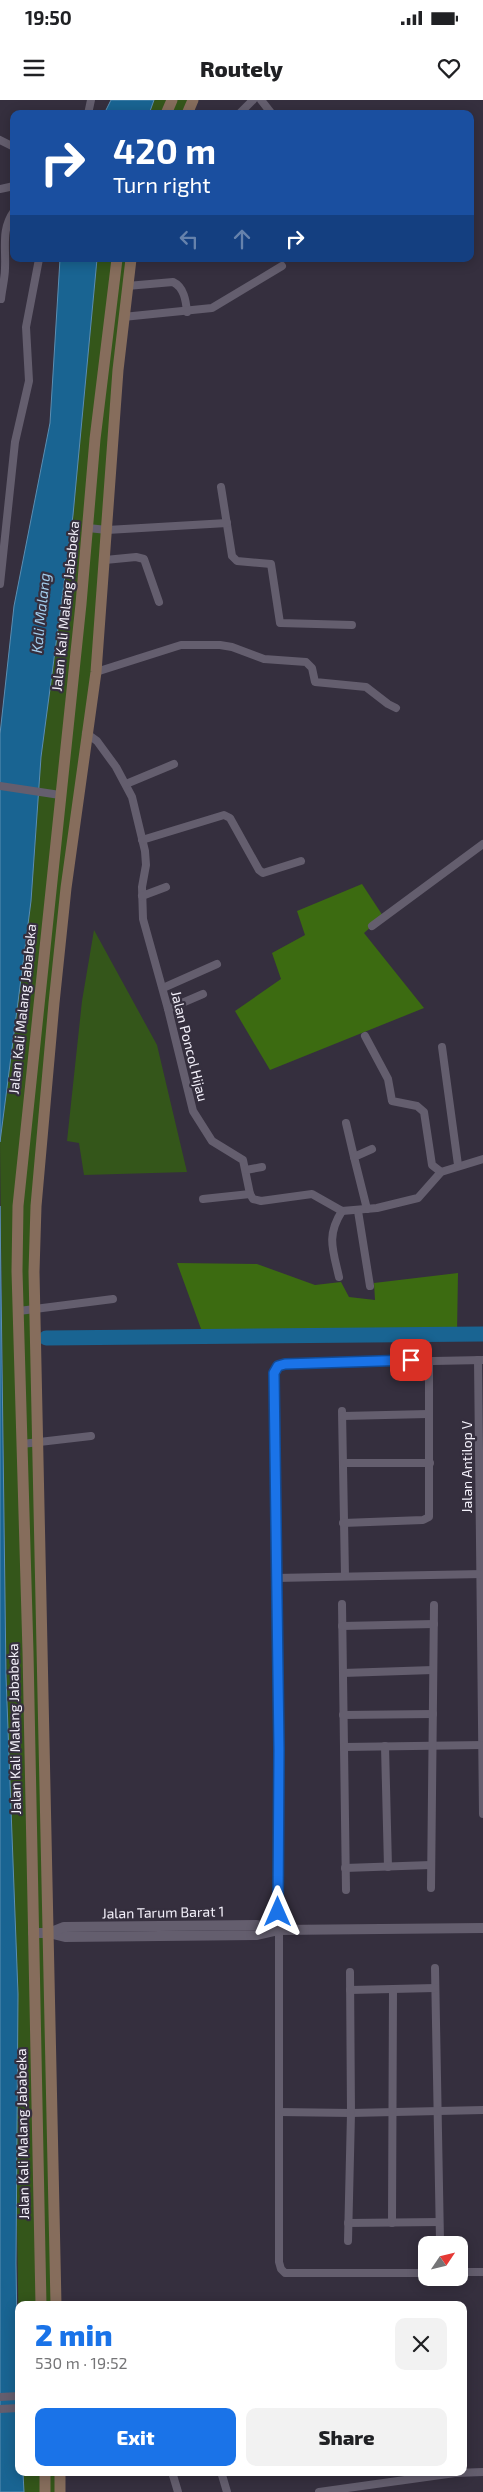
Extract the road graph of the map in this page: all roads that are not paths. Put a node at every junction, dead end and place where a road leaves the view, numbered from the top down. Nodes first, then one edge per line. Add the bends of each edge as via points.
1 (253, 100) edge
2 (261, 100) edge
3 (243, 110) edge
4 (269, 110) edge
5 (10, 217) edge
6 (2, 246) edge
7 (38, 262) edge
8 (117, 262) edge
9 (131, 262) edge
10 (282, 266) dead end
11 (127, 286) junction
12 (1, 299) edge
13 (187, 312) junction
14 (123, 317) junction
15 (221, 487) dead end
16 (227, 523) junction
17 (88, 528) junction
18 (108, 530) junction
19 (105, 560) junction
20 (0, 584) edge
21 (159, 602) dead end
22 (352, 625) dead end
23 (96, 672) junction
24 (396, 708) dead end
25 (86, 733) junction
26 (174, 764) dead end
27 (126, 784) junction
28 (0, 787) edge
29 (55, 793) junction
30 (142, 840) junction
31 (483, 844) edge
32 (301, 862) dead end
33 (166, 887) dead end
34 (142, 896) junction
35 (372, 926) dead end
36 (218, 964) dead end
37 (162, 988) junction
38 (203, 994) dead end
39 (38, 1002) junction
40 (54, 1003) junction
41 (168, 1009) junction
42 (364, 1036) dead end
43 (442, 1048) dead end
44 (346, 1123) dead end
45 (372, 1149) dead end
46 (354, 1157) junction
47 (483, 1159) edge
48 (458, 1165) junction
49 (262, 1166) dead end
50 (246, 1170) junction
51 (441, 1172) junction
52 (250, 1194) junction
53 (203, 1199) dead end
54 (368, 1209) junction
55 (342, 1211) junction
56 (358, 1211) junction
57 (339, 1277) dead end
58 (370, 1286) dead end
59 (113, 1299) dead end
60 (35, 1313) junction
61 (19, 1316) junction
62 (429, 1360) junction
63 (480, 1360) edge
64 (428, 1414) junction
65 (92, 1436) dead end
66 (38, 1443) junction
67 (22, 1444) junction
68 (344, 1463) junction
69 (430, 1463) junction
70 (344, 1523) junction
71 (481, 1574) edge
72 (345, 1576) junction
73 (275, 1578) junction
74 (342, 1604) dead end
75 (434, 1605) dead end
76 (434, 1624) junction
77 (342, 1626) junction
78 (433, 1670) junction
79 (343, 1673) junction
80 (433, 1714) junction
81 (343, 1715) junction
82 (483, 1745) edge
83 (385, 1746) junction
84 (432, 1746) junction
85 (344, 1747) junction
86 (483, 1814) edge
87 (431, 1865) junction
88 (388, 1866) junction
89 (345, 1868) junction
90 (430, 1888) dead end
91 (346, 1890) dead end
92 (483, 1928) edge
93 (278, 1930) junction
94 (33, 1933) junction
95 (48, 1933) junction
96 (435, 1968) dead end
97 (350, 1972) dead end
98 (435, 1988) junction
99 (350, 1990) junction
100 (393, 1990) junction
101 (437, 2110) junction
102 (483, 2110) edge
103 (393, 2111) junction
104 (279, 2112) junction
105 (351, 2113) junction
106 (440, 2222) junction
107 (348, 2223) junction
108 (392, 2223) junction
109 (440, 2236) edge
110 (348, 2240) dead end
111 (468, 2272) edge
112 (483, 2272) edge
113 (418, 2273) edge
114 (41, 2301) edge
115 (56, 2301) edge
116 (15, 2396) edge
117 (0, 2397) edge
118 (15, 2408) edge
119 (0, 2409) edge
120 (483, 2472) edge
121 (467, 2473) edge
122 (44, 2476) edge
123 (60, 2476) edge
124 (173, 2476) edge
125 (222, 2476) edge
126 (411, 2476) edge
127 (379, 2488) edge
128 (344, 2490) edge
129 (45, 2492) edge
130 (60, 2492) edge
131 (178, 2492) edge
132 (227, 2492) edge
133 (319, 2492) edge

1 - 3 street
2 - 4 street
5 - 6 street
6 - 12 street via 5,268
7 - 20 street via 26,328 29,381 15,442
8 - 17 main road, Jalan Kali Malang Jababeka
9 - 11 main road
10 - 13 street via 212,308
11 - 13 street via 173,282 180,287
11 - 14 main road
13 - 14 street
14 - 18 main road
15 - 16 street
16 - 18 street
16 - 22 street via 235,561 270,563 272,566 280,623
17 - 18 street
17 - 29 main road, Jalan Kali Malang Jababeka
18 - 19 main road
19 - 21 street via 136,556 144,559
19 - 23 main road
23 - 24 street via 181,645 220,645 264,659 306,662 312,668 315,682 366,687
23 - 25 main road
25 - 27 street, Jalan Poncol Hijau via 97,740
25 - 40 main road
26 - 27 street
27 - 30 street, Jalan Poncol Hijau
28 - 29 street
29 - 39 main road, Jalan Kali Malang Jababeka
30 - 32 street via 224,815 230,818 263,873
30 - 34 street, Jalan Poncol Hijau via 146,865
31 - 35 street
33 - 34 street
34 - 37 street, Jalan Poncol Hijau via 143,919
36 - 37 street
37 - 41 street, Jalan Poncol Hijau
38 - 41 street
39 - 40 main road
39 - 61 main road, Jalan Kali Malang Jababeka via 18,1206
40 - 60 main road via 36,1206
41 - 50 street, Jalan Poncol Hijau via 193,1111 212,1141 239,1156
42 - 51 street via 388,1080 392,1102 417,1106 424,1112 432,1165
43 - 48 street
44 - 46 street
45 - 46 street
46 - 54 street
47 - 48 street
48 - 51 street
49 - 50 street
50 - 52 street
51 - 54 street via 418,1198
52 - 53 street
52 - 55 street via 253,1199 261,1201 312,1194
54 - 56 street
55 - 56 street
55 - 57 street via 332,1233
56 - 58 street
59 - 60 street
60 - 61 street
60 - 66 main road
61 - 67 main road, Jalan Kali Malang Jababeka
62 - 63 street
62 - 64 street
62 - 73 street via 285,1364 276,1369
63 - 71 street, Jalan Antilop V
64 - 68 street via 342,1413
64 - 69 street
65 - 66 street
66 - 67 street
66 - 95 main road
67 - 94 main road, Jalan Kali Malang Jababeka
68 - 69 street
68 - 70 street
69 - 70 street via 430,1514 427,1519
70 - 72 street
71 - 72 street
71 - 82 street, Jalan Antilop V
72 - 73 street
73 - 93 street via 279,1750
74 - 77 street
75 - 76 street
76 - 77 street
76 - 78 street
77 - 79 street
78 - 79 street
78 - 80 street
79 - 81 street
80 - 81 street
80 - 84 street
81 - 85 street
82 - 84 street
82 - 86 street, Jalan Antilop V
83 - 84 street
83 - 85 street
83 - 88 street
84 - 87 street
85 - 89 street
87 - 88 street
87 - 90 street
88 - 89 street
89 - 91 street
92 - 93 street, Jalan Tarum Barat 1
93 - 95 street, Jalan Tarum Barat 1 via 256,1925 64,1927
93 - 104 street
94 - 95 street, Jalan Tarum Barat 1
94 - 114 main road, Jalan Kali Malang Jababeka
95 - 115 main road
96 - 98 street
97 - 99 street
98 - 100 street
98 - 101 street
99 - 100 street
99 - 105 street
100 - 103 street
101 - 102 street
101 - 103 street
101 - 106 street
103 - 105 street
103 - 108 street
104 - 105 street
104 - 113 street via 279,2262 283,2272
105 - 107 street
106 - 108 street
106 - 109 street
107 - 108 street
107 - 110 street
111 - 112 street
116 - 117 street
118 - 119 street
120 - 121 street
122 - 129 main road
123 - 130 main road
124 - 131 street
125 - 132 street
126 - 127 street
127 - 128 street
128 - 133 street

